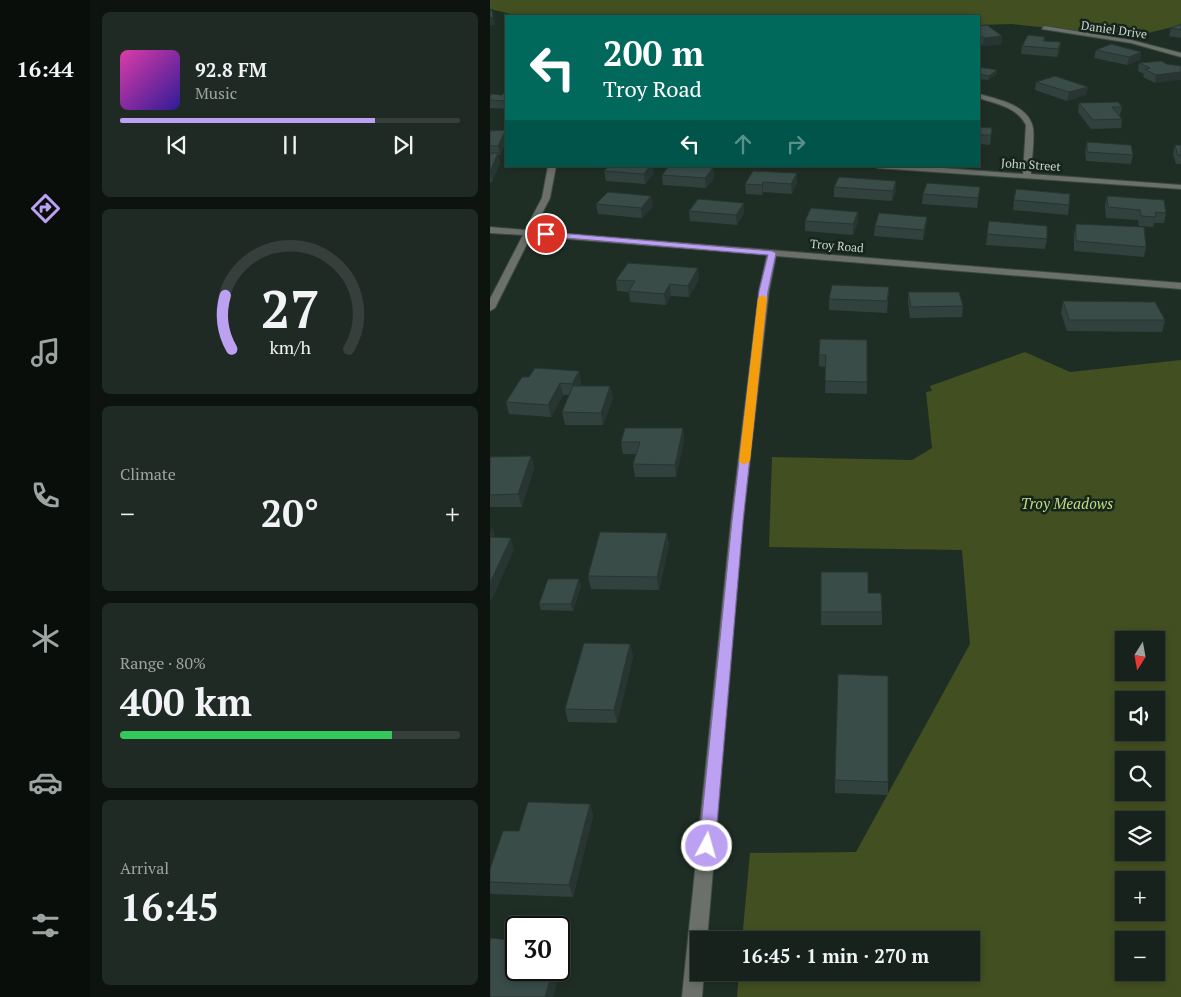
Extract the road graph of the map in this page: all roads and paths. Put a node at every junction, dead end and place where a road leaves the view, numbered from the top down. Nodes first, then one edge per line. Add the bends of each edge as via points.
1 (1044, 28) dead end
2 (1181, 55) edge
3 (980, 96) edge
4 (552, 167) edge
5 (895, 167) edge
6 (1027, 176) junction
7 (1181, 187) edge
8 (490, 230) edge
9 (527, 233) junction
10 (772, 253) junction
11 (1181, 286) edge
12 (490, 308) edge
13 (692, 997) edge

1 - 2 street, Daniel Drive via 1145,44
3 - 6 street via 1010,106 1025,117 1029,125
4 - 9 street via 546,198
5 - 6 street, John Street
6 - 7 street, John Street
8 - 9 street, Troy Road
9 - 10 street, Troy Road
9 - 12 street
10 - 11 street, Troy Road
10 - 13 street via 764,291 738,511

